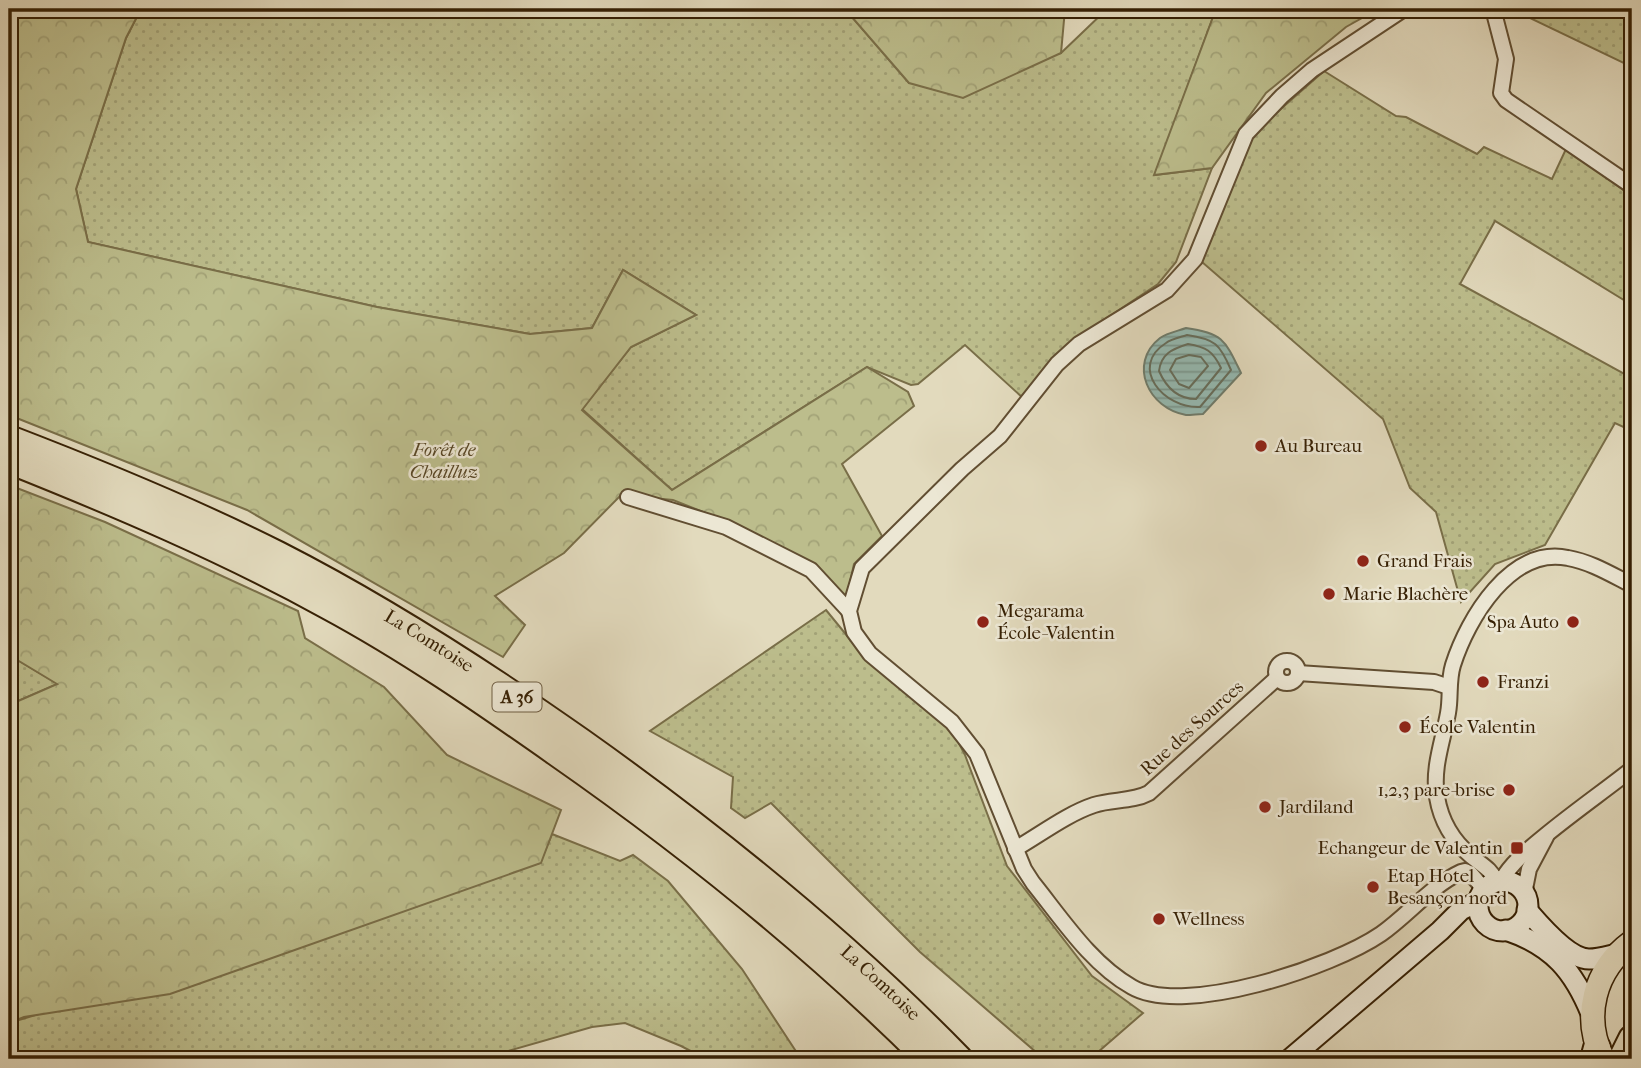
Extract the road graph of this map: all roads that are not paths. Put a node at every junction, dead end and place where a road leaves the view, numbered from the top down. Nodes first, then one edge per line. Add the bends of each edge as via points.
1 (1404, 9) edge
2 (1493, 9) edge
3 (1632, 186) edge
4 (9, 439) edge
5 (9, 460) edge
6 (628, 497) dead end
7 (1632, 585) edge
8 (849, 611) junction
9 (1449, 687) junction
10 (1632, 769) edge
11 (1548, 834) junction
12 (1015, 849) junction
13 (1490, 889) junction
14 (1526, 902) junction
15 (1497, 928) junction
16 (1440, 931) junction
17 (1625, 948) edge
18 (1592, 1016) junction
19 (1632, 1039) edge
20 (1598, 1056) edge
21 (928, 1059) edge
22 (959, 1059) edge
23 (1290, 1059) edge
24 (1622, 1059) edge

1 - 8 street via 1312,70 1246,134 1195,259 1184,273 1167,290 1079,344 1057,364 1000,436 862,568
2 - 3 street via 1506,59 1501,93 1506,100
4 - 22 highway, La Comtoise / A 36 via 174,506 266,550 461,660 631,778 741,862 885,987
5 - 21 highway, La Comtoise / A 36 via 268,575 448,677 614,792 728,879
6 - 8 street via 726,527 811,570
7 - 9 street via 1568,558 1543,558 1519,567 1476,617 1453,665
8 - 12 street via 854,632 870,654 952,722 977,754
9 - 12 street, Rue des Sources via 1434,682 1298,673 1296,665 1284,661 1277,667 1277,678 1149,793 1087,808
9 - 13 street via 1449,711 1436,771 1437,799 1453,838 1488,869
10 - 11 street
11 - 13 street
11 - 14 street via 1530,869
12 - 13 street via 1033,883 1097,960 1133,988 1154,996 1230,990 1323,964 1381,934 1461,872
13 - 14 street via 1515,884
13 - 15 street via 1480,915
13 - 16 street
14 - 15 street via 1519,924
14 - 17 street via 1549,936 1580,957 1588,959
15 - 16 street via 1467,925
15 - 18 street via 1529,939 1563,964 1578,983
16 - 23 street
17 - 18 main road via 1600,979
18 - 20 main road
19 - 24 highway

